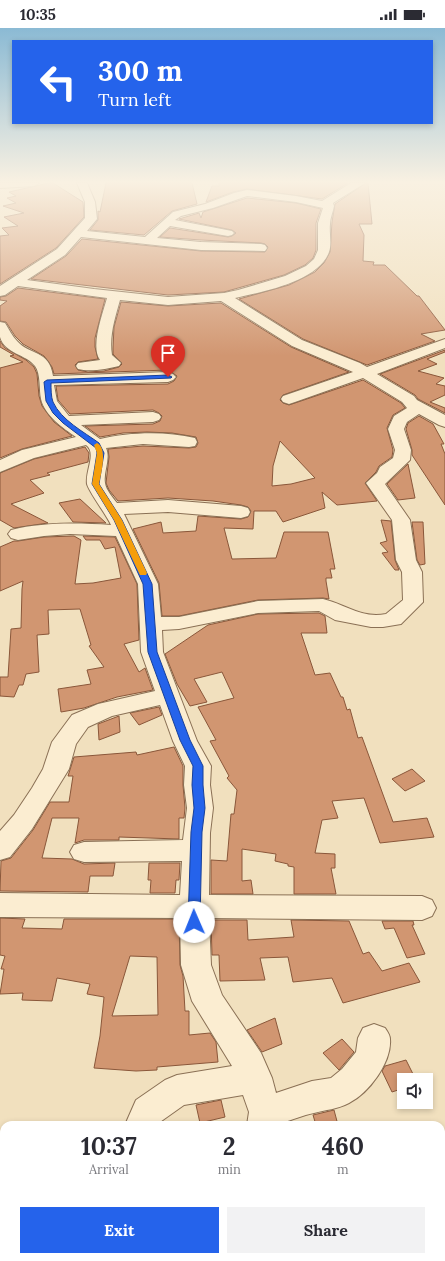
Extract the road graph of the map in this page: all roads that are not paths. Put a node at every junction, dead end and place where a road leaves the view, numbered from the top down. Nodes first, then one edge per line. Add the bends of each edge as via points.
1 (71, 241) edge
2 (144, 241) edge
3 (148, 241) joint
4 (324, 241) edge
5 (261, 248) dead end
6 (17, 282) junction
7 (0, 292) edge
8 (116, 296) junction
9 (224, 297) junction
10 (0, 326) edge
11 (445, 343) edge
12 (75, 366) dead end
13 (365, 373) junction
14 (168, 377) dead end
15 (47, 382) junction
16 (289, 399) dead end
17 (413, 404) junction
18 (153, 417) dead end
19 (65, 421) junction
20 (445, 422) edge
21 (93, 442) junction
22 (189, 442) dead end
23 (0, 467) edge
24 (111, 509) junction
25 (241, 512) dead end
26 (122, 531) junction
27 (18, 534) dead end
28 (151, 624) junction
29 (168, 696) junction
30 (0, 850) edge
31 (196, 850) junction
32 (84, 852) dead end
33 (0, 905) edge
34 (194, 907) junction
35 (422, 908) dead end
36 (374, 1038) dead end
37 (255, 1078) junction
38 (265, 1119) edge
39 (144, 1121) edge

1 - 6 street via 61,252
2 - 3 street
3 - 5 street
4 - 9 street via 324,250 319,261 310,269 289,279
6 - 7 street
6 - 8 street
8 - 9 street via 168,301
8 - 12 street via 103,340 105,357 114,363
9 - 13 street via 297,343 355,366
10 - 15 street via 12,345 37,359 44,367
11 - 13 street
13 - 16 street
13 - 17 street
14 - 15 street
15 - 19 street via 49,401
17 - 20 street
17 - 28 street via 416,408 400,419 396,430 403,450 401,460 386,471 376,483 401,520 406,560 412,572 413,602 393,619 371,621 343,615 323,605 258,607 179,623
18 - 19 street
19 - 21 street
21 - 22 street via 161,439
21 - 23 street via 28,454
21 - 24 street via 100,453 96,484
24 - 25 street via 168,506
24 - 26 street
26 - 27 street via 34,530
26 - 28 street via 148,584
28 - 29 street via 152,652
29 - 30 street via 106,710 80,722 64,742 56,769 41,795
29 - 31 street via 198,766 200,808
31 - 32 street
31 - 34 street
33 - 34 street
34 - 35 street
34 - 37 street via 196,965 208,1002 249,1064
36 - 38 street via 372,1057 354,1080 338,1092 312,1097
37 - 38 street
37 - 39 street via 177,1091 148,1111

